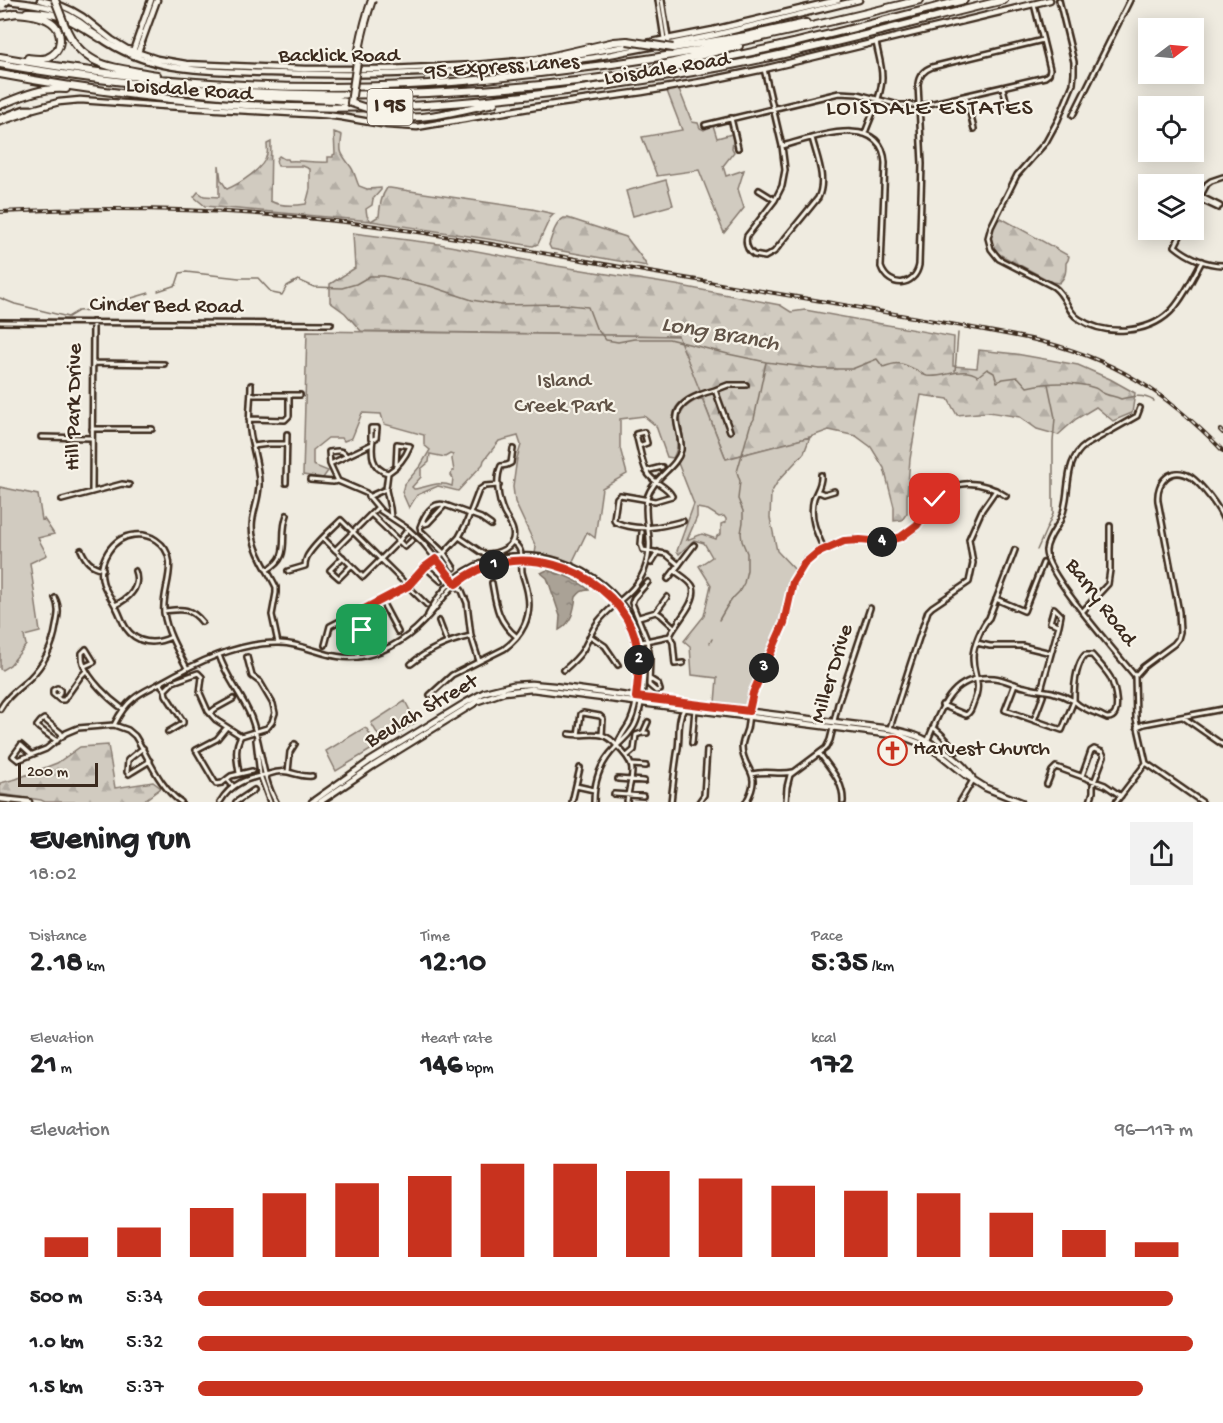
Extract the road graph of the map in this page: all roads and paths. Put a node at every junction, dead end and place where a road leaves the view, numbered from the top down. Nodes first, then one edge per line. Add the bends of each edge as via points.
1 (40, 0) edge
2 (151, 0) edge
3 (157, 0) edge
4 (372, 0) edge
5 (660, 0) edge
6 (838, 0) edge
7 (859, 0) edge
8 (920, 0) edge
9 (964, 0) edge
10 (1004, 0) edge
11 (1050, 0) edge
12 (1059, 0) edge
13 (1130, 0) edge
14 (2, 2) edge
15 (56, 2) edge
16 (901, 4) junction
17 (1034, 4) junction
18 (14, 13) junction
19 (0, 16) edge
20 (100, 38) junction
21 (759, 38) junction
22 (1043, 40) junction
23 (876, 42) junction
24 (668, 43) junction
25 (135, 55) junction
26 (0, 57) edge
27 (540, 59) junction
28 (0, 64) edge
29 (764, 69) junction
30 (0, 74) edge
31 (599, 78) junction
32 (116, 81) junction
33 (189, 81) junction
34 (1002, 87) junction
35 (94, 90) junction
36 (966, 96) junction
37 (517, 97) junction
38 (877, 99) junction
39 (351, 103) junction
40 (1006, 104) dead end
41 (0, 105) edge
42 (919, 105) junction
43 (773, 108) junction
44 (33, 109) junction
45 (1073, 115) dead end
46 (0, 118) edge
47 (731, 118) junction
48 (0, 122) edge
49 (705, 125) dead end
50 (974, 129) dead end
51 (865, 133) junction
52 (813, 138) junction
53 (782, 146) junction
54 (738, 148) dead end
55 (1223, 177) edge
56 (759, 190) dead end
57 (1204, 190) edge
58 (1204, 199) edge
59 (775, 200) junction
60 (1219, 207) dead end
61 (1178, 240) edge
62 (1202, 261) junction
63 (1223, 266) edge
64 (0, 322) edge
65 (93, 322) junction
66 (331, 324) dead end
67 (93, 363) junction
68 (164, 363) dead end
69 (251, 385) dead end
70 (746, 386) dead end
71 (715, 390) junction
72 (251, 395) junction
73 (289, 395) junction
74 (300, 395) dead end
75 (1140, 408) dead end
76 (249, 419) junction
77 (92, 429) junction
78 (152, 429) dead end
79 (730, 431) dead end
80 (287, 434) dead end
81 (41, 437) dead end
82 (92, 438) junction
83 (373, 439) dead end
84 (287, 444) junction
85 (372, 444) junction
86 (253, 446) junction
87 (639, 446) junction
88 (513, 449) dead end
89 (346, 456) junction
90 (330, 464) junction
91 (662, 467) dead end
92 (396, 468) junction
93 (646, 471) junction
94 (388, 473) junction
95 (820, 475) dead end
96 (310, 480) dead end
97 (338, 481) junction
98 (656, 481) junction
99 (286, 483) dead end
100 (129, 485) dead end
101 (499, 485) junction
102 (386, 489) junction
103 (817, 490) junction
104 (996, 490) junction
105 (834, 491) dead end
106 (92, 492) junction
107 (1006, 496) dead end
108 (368, 497) junction
109 (647, 499) junction
110 (62, 500) dead end
111 (446, 505) junction
112 (377, 508) junction
113 (470, 513) junction
114 (371, 514) junction
115 (287, 515) dead end
116 (391, 517) junction
117 (1223, 518) edge
118 (422, 521) junction
119 (683, 521) dead end
120 (491, 525) dead end
121 (1110, 526) dead end
122 (648, 528) junction
123 (408, 529) junction
124 (353, 532) junction
125 (642, 532) dead end
126 (459, 537) junction
127 (323, 538) junction
128 (412, 540) dead end
129 (399, 541) junction
130 (512, 542) junction
131 (694, 545) dead end
132 (824, 549) junction
133 (81, 550) dead end
134 (336, 550) junction
135 (1015, 550) dead end
136 (649, 551) junction
137 (658, 552) junction
138 (444, 553) junction
139 (343, 557) junction
140 (381, 559) junction
141 (436, 559) junction
142 (521, 559) junction
143 (651, 563) dead end
144 (1043, 563) dead end
145 (679, 565) junction
146 (351, 566) junction
147 (425, 567) junction
148 (103, 568) junction
149 (454, 568) dead end
150 (267, 570) junction
151 (135, 571) dead end
152 (288, 571) dead end
153 (675, 571) junction
154 (668, 579) dead end
155 (453, 580) junction
156 (441, 581) dead end
157 (648, 582) dead end
158 (638, 583) junction
159 (456, 584) junction
160 (492, 584) dead end
161 (408, 586) junction
162 (644, 587) junction
163 (667, 597) dead end
164 (56, 598) dead end
165 (996, 599) junction
166 (381, 600) junction
167 (620, 601) junction
168 (426, 604) dead end
169 (617, 604) junction
170 (115, 605) junction
171 (870, 608) dead end
172 (164, 611) junction
173 (656, 612) junction
174 (1082, 612) junction
175 (351, 616) junction
176 (639, 617) junction
177 (425, 619) junction
178 (440, 621) dead end
179 (202, 622) dead end
180 (1059, 625) junction
181 (674, 627) junction
182 (357, 628) junction
183 (398, 632) dead end
184 (471, 636) junction
185 (590, 636) junction
186 (670, 636) junction
187 (171, 637) junction
188 (517, 638) junction
189 (647, 640) junction
190 (447, 642) junction
191 (641, 642) junction
192 (278, 643) junction
193 (976, 643) junction
194 (326, 645) dead end
195 (359, 646) junction
196 (1051, 653) junction
197 (219, 655) junction
198 (247, 657) dead end
199 (358, 657) junction
200 (479, 661) junction
201 (683, 663) dead end
202 (411, 664) dead end
203 (618, 665) dead end
204 (85, 666) junction
205 (187, 668) junction
206 (564, 670) dead end
207 (86, 671) junction
208 (1135, 676) junction
209 (650, 679) dead end
210 (977, 679) junction
211 (160, 683) junction
212 (1015, 684) junction
213 (165, 690) junction
214 (1041, 690) junction
215 (430, 695) dead end
216 (56, 696) dead end
217 (1042, 696) dead end
218 (233, 699) dead end
219 (638, 700) junction
220 (1074, 700) junction
221 (942, 705) junction
222 (686, 708) junction
223 (0, 709) edge
224 (123, 709) junction
225 (695, 709) junction
226 (1223, 709) edge
227 (210, 713) junction
228 (748, 714) junction
229 (1182, 717) junction
230 (1034, 720) junction
231 (648, 722) dead end
232 (114, 725) junction
233 (833, 725) junction
234 (226, 727) junction
235 (933, 727) junction
236 (1137, 727) junction
237 (890, 729) junction
238 (168, 732) dead end
239 (255, 732) junction
240 (569, 734) dead end
241 (579, 735) junction
242 (602, 735) junction
243 (241, 736) junction
244 (62, 737) junction
245 (57, 741) junction
246 (692, 743) dead end
247 (926, 743) junction
248 (295, 744) dead end
249 (1223, 745) edge
250 (617, 746) junction
251 (143, 748) junction
252 (707, 750) dead end
253 (957, 751) dead end
254 (31, 754) junction
255 (819, 754) junction
256 (383, 756) junction
257 (627, 756) junction
258 (150, 761) junction
259 (1146, 763) junction
260 (632, 765) junction
261 (646, 766) dead end
262 (580, 768) dead end
263 (252, 771) dead end
264 (795, 771) junction
265 (288, 772) junction
266 (239, 773) junction
267 (265, 774) junction
268 (752, 774) junction
269 (260, 775) junction
270 (312, 776) dead end
271 (1082, 776) junction
272 (227, 779) junction
273 (618, 779) dead end
274 (974, 779) junction
275 (631, 780) junction
276 (644, 781) dead end
277 (1094, 781) junction
278 (1047, 784) dead end
279 (233, 786) junction
280 (576, 786) junction
281 (254, 790) dead end
282 (594, 790) junction
283 (614, 794) dead end
284 (628, 795) junction
285 (643, 796) dead end
286 (1120, 796) junction
287 (0, 799) edge
288 (29, 802) edge
289 (181, 802) edge
290 (220, 802) edge
291 (236, 802) edge
292 (270, 802) edge
293 (276, 802) edge
294 (312, 802) edge
295 (320, 802) edge
296 (572, 802) edge
297 (594, 802) edge
298 (627, 802) edge
299 (671, 802) edge
300 (699, 802) edge
301 (746, 802) edge
302 (786, 802) edge
303 (843, 802) edge
304 (960, 802) edge
305 (1021, 802) edge
306 (1090, 802) edge
307 (1116, 802) edge
308 (1202, 802) edge

1 - 25 main road via 71,10
2 - 25 main road
3 - 25 main road
4 - 39 highway, bridge via 358,47
5 - 24 street
6 - 24 main road, Backlick Road
7 - 24 main road, Backlick Road
8 - 16 highway, I 95
9 - 31 highway, 95 Express Lanes via 746,54
10 - 37 highway, I 95 via 721,67
11 - 17 main road, Loisdale Road
12 - 62 street via 1074,63 1073,84 1051,134 1020,170 991,226 988,238 992,251 1002,261 1054,287 1075,316 1103,329 1141,328 1170,313
13 - 45 street
14 - 20 main road via 63,12
15 - 33 highway, bridge via 77,47 98,63
16 - 21 highway, I 95
16 - 24 highway via 746,36
17 - 22 street
17 - 23 main road, Loisdale Road
18 - 19 highway
18 - 20 highway via 55,14
18 - 26 highway via 51,22 57,28 59,46 44,58
20 - 25 main road
21 - 31 highway via 729,49
21 - 33 highway, I 95 via 628,62 448,83 336,87
22 - 34 street via 1048,75
22 - 42 street via 927,69 918,80
23 - 29 main road, Loisdale Road
23 - 38 street via 882,75
24 - 25 main road, Backlick Road via 581,59 411,74 203,70 161,65
24 - 27 main road, Backlick Road
24 - 27 highway, bridge via 614,42
25 - 27 main road, Backlick Road via 192,64 305,69 411,69
26 - 33 highway, I 95
28 - 32 highway, 95 Express Lanes
29 - 43 street
29 - 44 main road, Loisdale Road via 410,127 325,115 86,100
30 - 35 highway, I 95
31 - 32 highway, 95 Express Lanes via 454,92 353,94 262,93
32 - 39 highway via 200,94
34 - 36 street
34 - 40 street
35 - 37 highway, I 95 via 196,101 321,107 414,106
35 - 41 highway via 45,89
36 - 42 street
36 - 50 street
37 - 39 highway, bridge via 407,118
38 - 42 street
38 - 43 street via 838,93
38 - 51 street
42 - 51 street via 919,265 909,280 891,280 881,266 885,156 877,141
43 - 47 street
43 - 53 street
44 - 46 main road, Loisdale Road
44 - 48 main road, Loisdale Road
47 - 49 street
47 - 54 street
51 - 52 street
52 - 53 street
52 - 59 street via 822,182 818,198 771,255 752,254 747,248 747,236
53 - 59 street via 785,175
55 - 57 street via 1208,182
56 - 59 street
58 - 60 street
61 - 62 street via 1175,246
62 - 63 street
64 - 65 street, Cinder Bed Road
65 - 66 street, Cinder Bed Road
65 - 67 street, Hill Park Drive
67 - 68 street
67 - 77 street, Hill Park Drive
69 - 72 street
70 - 71 street via 728,385
71 - 79 street
71 - 98 street via 684,403 676,420 681,450
72 - 73 street
72 - 76 street
73 - 74 street
73 - 76 street via 289,416 285,420
75 - 174 street, Barry Road via 1134,419 1077,453 1070,468 1064,509 1047,544 1048,561
76 - 86 street
77 - 78 street
77 - 82 street, Hill Park Drive
80 - 84 street
81 - 82 street
82 - 106 street, Hill Park Drive
83 - 85 street
84 - 86 street
84 - 99 street
85 - 89 street
85 - 94 street via 374,463
86 - 150 street via 259,487 252,532
87 - 87 street via 647,443 644,432 636,434
87 - 93 street
88 - 101 street via 511,463 499,469
89 - 90 street
89 - 90 street via 342,451 329,452
90 - 97 street
91 - 93 street
92 - 92 street via 402,461 410,447 397,444
92 - 94 street
93 - 98 street
94 - 102 street
95 - 103 street
96 - 97 street
97 - 108 street via 362,490
98 - 109 street
98 - 109 street via 672,496 658,501
100 - 106 street
101 - 113 street via 482,487
101 - 130 street via 500,503 513,530
102 - 108 street
102 - 116 street
103 - 105 street via 824,494
103 - 132 street via 813,519
104 - 107 street
104 - 132 street via 976,484 955,486 936,497 917,525 901,537 883,542 849,540
104 - 237 street via 969,539 974,564 969,582 928,612
106 - 110 street
108 - 112 street
109 - 122 street
109 - 122 street via 620,495 614,519
111 - 113 street
111 - 118 street via 435,505
111 - 118 street via 428,523
112 - 114 street
112 - 116 street
113 - 120 street
113 - 126 street
114 - 124 street
114 - 129 street
115 - 150 street via 281,558
116 - 123 street
117 - 208 street via 1191,477 1173,474 1160,483 1158,501 1180,632 1174,644
118 - 138 street via 421,531
119 - 122 street
121 - 174 street via 1108,584
122 - 136 street
123 - 129 street
123 - 141 street
124 - 127 street via 341,520
124 - 134 street
124 - 140 street
125 - 136 street via 642,548
126 - 130 street via 484,554 506,549
126 - 138 street
127 - 134 street
127 - 152 street via 306,558 306,567
128 - 129 street via 405,547
129 - 140 street
130 - 142 street via 519,547
131 - 145 street
132 - 228 street via 807,560 795,577 784,623 753,693
133 - 148 street via 92,566
134 - 139 street
135 - 165 street
136 - 137 street
136 - 158 street
137 - 143 street
137 - 145 street
138 - 141 street
138 - 149 street
139 - 146 street
139 - 146 street via 330,570 339,578
140 - 146 street via 363,577
140 - 161 street
141 - 147 street
141 - 155 street
142 - 155 street via 483,562
142 - 159 street via 484,568
142 - 167 street via 549,559 576,567
142 - 169 street via 573,571
142 - 188 street via 529,605
144 - 165 street via 1024,611
145 - 153 street
147 - 156 street
147 - 161 street
148 - 170 street via 104,584
148 - 172 street via 109,550 122,538 139,535 156,541 166,551 170,564
150 - 192 street via 276,587 272,615
151 - 170 street via 133,592
153 - 154 street
153 - 181 street via 694,589 690,607
155 - 159 street
155 - 177 street
157 - 162 street
158 - 162 street
158 - 167 street
159 - 177 street
159 - 184 street via 467,603
160 - 188 street via 500,618
161 - 166 street
161 - 168 street
162 - 176 street via 632,603
163 - 173 street
164 - 223 street via 59,610 52,646 37,669
165 - 193 street
166 - 175 street
166 - 183 street
167 - 169 street
167 - 191 street
169 - 185 street via 601,618
169 - 219 street via 629,622 637,646
170 - 187 street via 126,628 136,638 153,642
171 - 233 street, Miller Drive
172 - 179 street via 187,610
172 - 187 street
173 - 176 street
173 - 181 street
174 - 208 street, Barry Road
175 - 182 street
175 - 194 street via 330,626
176 - 189 street
177 - 199 street via 397,645
178 - 190 street
180 - 180 street via 1061,615 1054,608 1050,622
180 - 196 street
181 - 186 street
182 - 195 street
182 - 195 street via 368,641
184 - 190 street
184 - 200 street
185 - 203 street via 605,646
185 - 206 street
186 - 189 street
186 - 201 street via 675,664
187 - 205 street
188 - 200 street
189 - 191 street
189 - 209 street
190 - 202 street
191 - 219 street via 644,666
192 - 197 street
192 - 199 street via 331,656
193 - 196 street via 1022,646
193 - 210 street via 973,657
195 - 199 street
196 - 214 street
197 - 205 street
197 - 239 street via 249,712
198 - 239 street via 252,676 260,682 275,712 270,725
200 - 215 street via 452,675
204 - 204 street via 94,662 86,649 82,653
204 - 207 street
205 - 211 street
207 - 216 street via 64,700
207 - 224 street
208 - 236 street
210 - 212 street via 994,678
210 - 221 street via 958,688
210 - 221 street via 977,694 968,714
211 - 213 street
211 - 224 street
212 - 214 street
212 - 230 street via 1005,710
213 - 227 street via 173,682 198,673 202,677 200,693
213 - 238 street via 183,721
214 - 220 street
217 - 230 street
218 - 227 street
219 - 222 main road, Beulah Street
219 - 228 main road, Beulah Street
219 - 250 street
219 - 256 main road, Beulah Street via 540,689 504,692 478,701
220 - 220 street via 1074,684 1082,659 1092,655 1110,678 1117,709 1107,718
220 - 230 street via 1062,730
221 - 235 street
222 - 225 main road, Beulah Street
222 - 299 street via 681,714
224 - 232 street
225 - 228 main road, Beulah Street
225 - 246 street
226 - 229 street
227 - 234 street
228 - 233 main road, Beulah Street
228 - 268 street via 742,747
229 - 236 street
229 - 249 street
231 - 257 street via 645,733 636,735 633,750
232 - 244 street via 78,728
232 - 251 street via 132,733
233 - 237 main road, Beulah Street
233 - 247 main road, Beulah Street
233 - 255 street, Miller Drive via 830,742
234 - 243 street
234 - 272 street via 217,739 196,750 216,784
235 - 247 street
235 - 253 street
236 - 259 street
237 - 247 main road, Beulah Street
239 - 243 street
239 - 267 street
239 - 269 street
240 - 241 street
241 - 242 street
241 - 242 street via 583,713 600,716
242 - 250 street
243 - 266 street via 236,756
244 - 245 street
244 - 245 street via 44,719 40,721 39,728
245 - 254 street
247 - 274 main road, Beulah Street
248 - 265 street
250 - 257 street
250 - 282 street via 602,766
251 - 258 street
251 - 258 street via 128,760 127,772
252 - 300 street via 704,795
254 - 254 street via 21,746 13,756 18,760
255 - 264 street, Miller Drive
255 - 303 street via 841,785
256 - 294 main road, Beulah Street
256 - 295 main road, Beulah Street
257 - 260 street
258 - 289 street via 168,790
259 - 286 street
259 - 308 street
260 - 261 street
260 - 275 street
262 - 280 street
263 - 266 street
264 - 268 street
264 - 302 street via 788,780
265 - 267 street
265 - 270 street
266 - 272 street
267 - 269 street
267 - 293 street
268 - 301 street
269 - 279 street
269 - 292 street
271 - 277 street
271 - 277 street via 1091,751 1096,749 1104,756
271 - 278 street via 1056,767
272 - 279 street
273 - 275 street
274 - 304 street
274 - 305 main road, Beulah Street
275 - 276 street
275 - 284 street
277 - 286 street
277 - 306 street
279 - 290 street
280 - 282 street
280 - 296 street
281 - 291 street
282 - 297 street
283 - 284 street
284 - 285 street
284 - 298 street
286 - 307 street
287 - 288 main road

